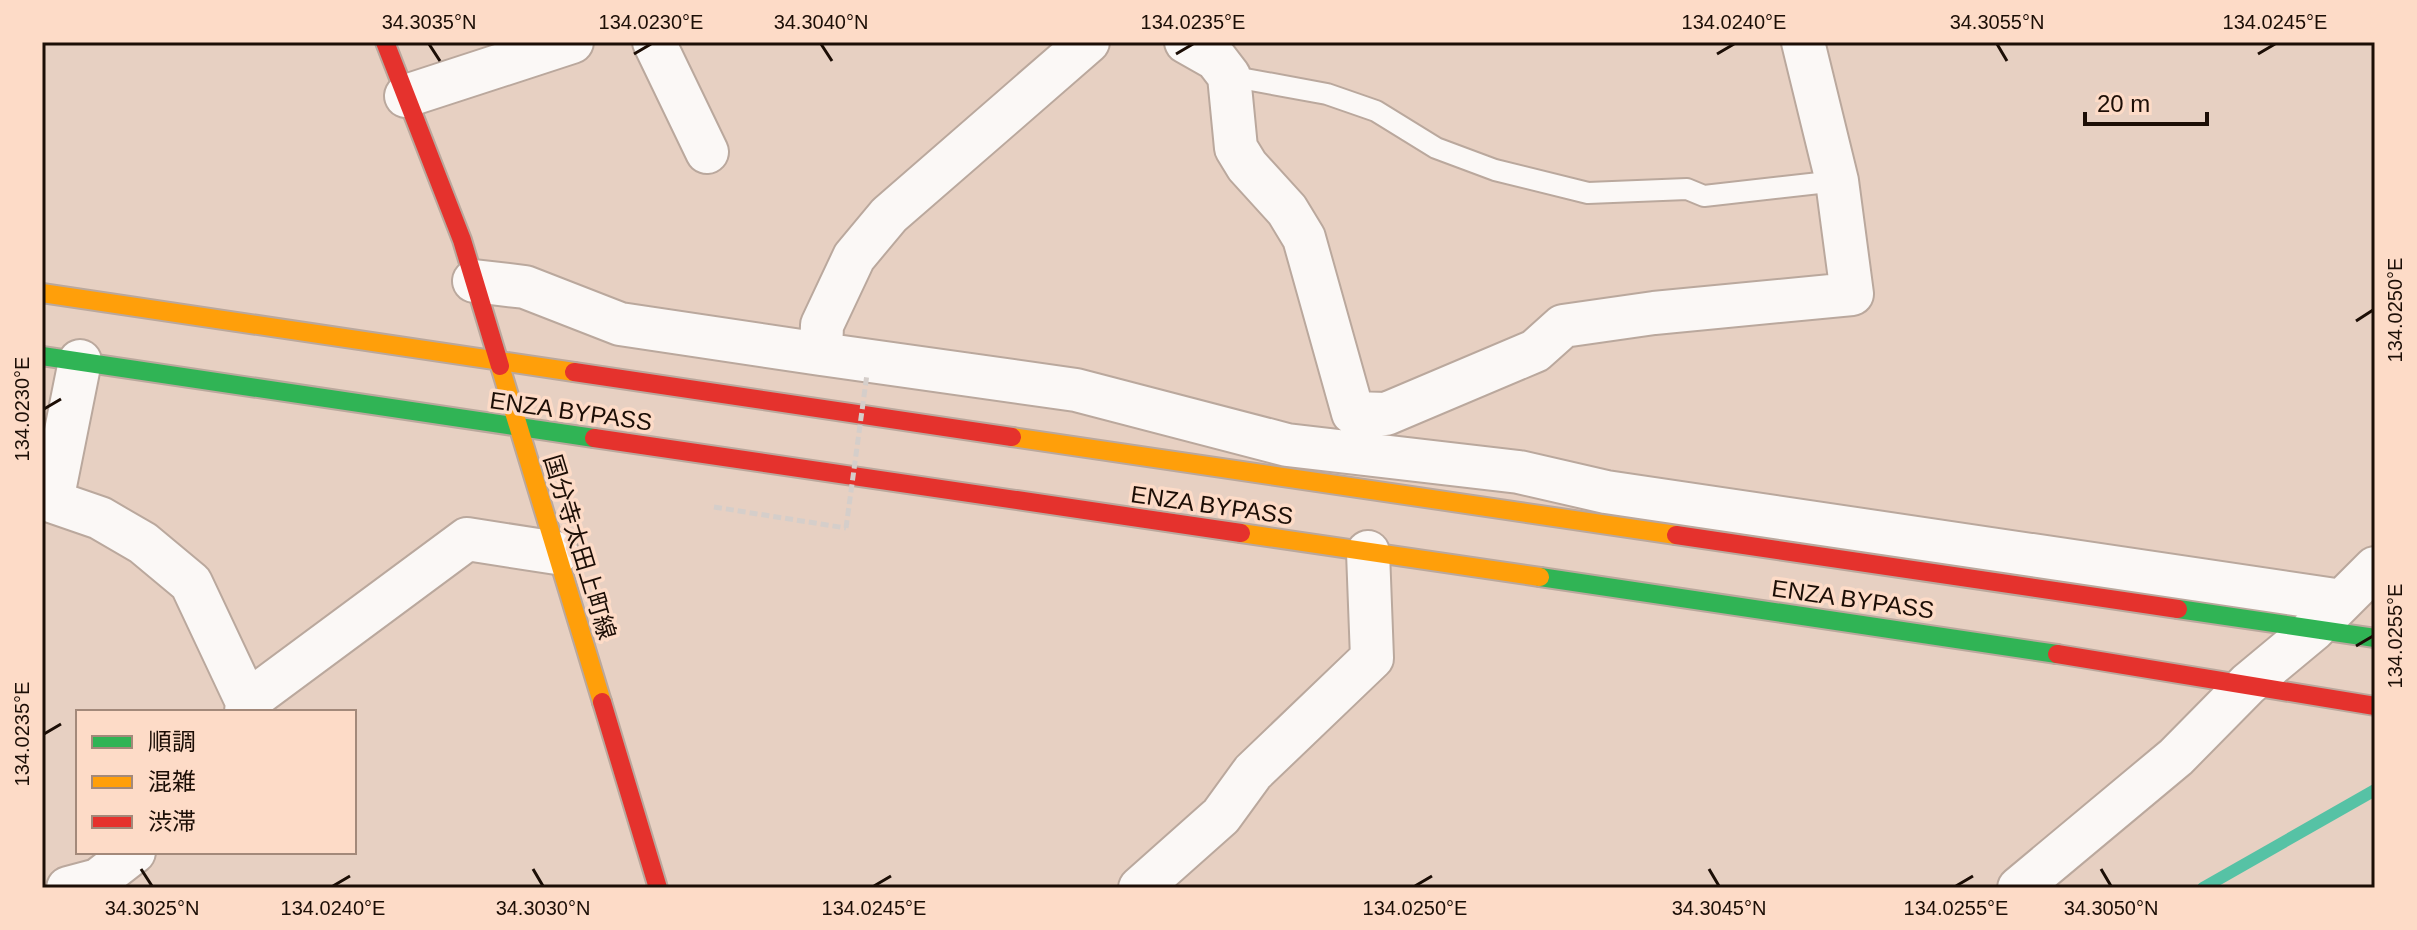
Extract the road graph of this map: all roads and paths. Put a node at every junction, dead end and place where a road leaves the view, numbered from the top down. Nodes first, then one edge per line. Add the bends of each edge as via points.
1 (385, 42) edge
2 (572, 42) edge
3 (654, 42) edge
4 (1088, 42) edge
5 (1186, 42) edge
6 (1803, 42) edge
7 (1229, 76) junction
8 (406, 96) junction
9 (707, 152) dead end
10 (1837, 181) junction
11 (474, 281) junction
12 (42, 293) edge
13 (821, 354) junction
14 (61, 358) edge
15 (500, 361) junction
16 (867, 374) dead end
17 (519, 427) junction
18 (47, 500) edge
19 (714, 507) dead end
20 (1368, 552) junction
21 (557, 553) junction
22 (2375, 568) edge
23 (2328, 615) junction
24 (2375, 638) edge
25 (2248, 684) junction
26 (2375, 706) edge
27 (246, 707) edge
28 (131, 854) edge
29 (89, 885) edge
30 (658, 888) edge
31 (1140, 888) edge
32 (2019, 888) edge

1 - 8 main road, 国分寺太田上町線
2 - 8 street
3 - 9 street
4 - 13 street via 889,215 854,257 822,325
5 - 7 street via 1216,59
6 - 10 street
7 - 10 lane via 1327,94 1376,111 1436,148 1495,170 1588,193 1687,189 1704,196
7 - 10 street via 1236,148 1304,238 1353,413 1386,414 1535,351 1563,326 1852,294
8 - 11 main road, 国分寺太田上町線
11 - 13 street via 525,287 620,324
11 - 15 main road, 国分寺太田上町線
12 - 15 main road, ENZA BYPASS
13 - 23 street via 1076,390 1287,445 1519,472 1606,492
14 - 17 main road, ENZA BYPASS
14 - 18 street
15 - 17 main road, 国分寺太田上町線
15 - 23 main road, ENZA BYPASS
16 - 19 path, bridge via 846,528
17 - 20 main road, ENZA BYPASS
17 - 21 main road, 国分寺太田上町線
18 - 27 street via 100,518 143,543 191,583
20 - 25 main road, ENZA BYPASS
20 - 31 street via 1372,658 1253,772 1221,816
21 - 27 street via 467,539
21 - 30 main road, 国分寺太田上町線
22 - 23 street
23 - 24 main road, ENZA BYPASS
23 - 25 street
25 - 26 main road, ENZA BYPASS
25 - 32 street via 2176,757
28 - 29 street

